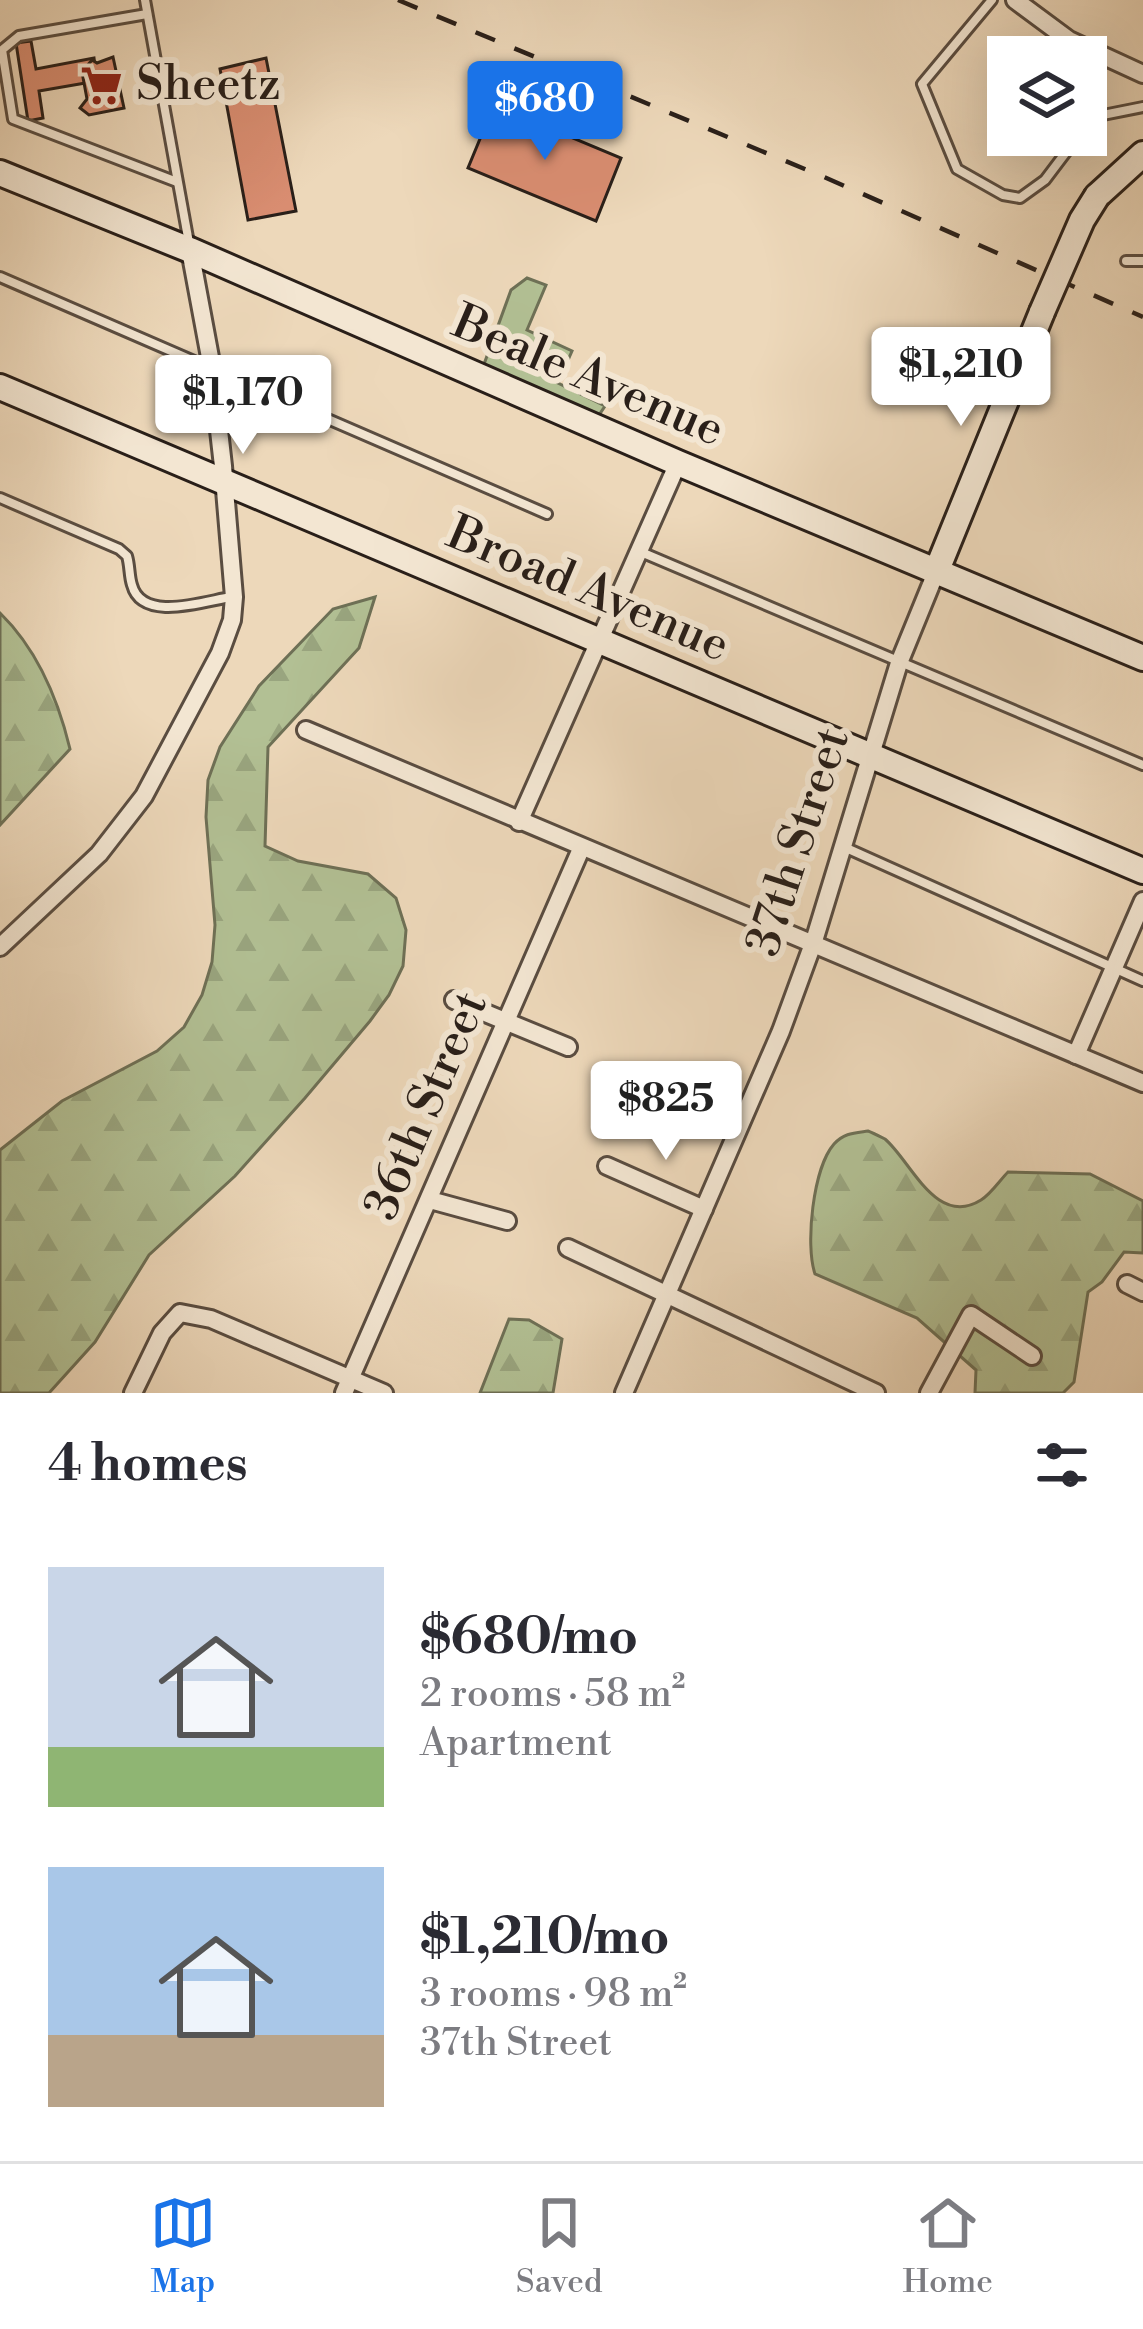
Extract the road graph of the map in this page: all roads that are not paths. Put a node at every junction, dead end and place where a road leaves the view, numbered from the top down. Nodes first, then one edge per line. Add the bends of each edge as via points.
1 (145, 0) edge
2 (992, 0) edge
3 (1020, 2) edge
4 (147, 14) junction
5 (1143, 74) edge
6 (1143, 107) edge
7 (1107, 113) edge
8 (1143, 154) edge
9 (1063, 156) edge
10 (0, 173) edge
11 (178, 182) junction
12 (190, 250) junction
13 (1126, 261) dead end
14 (1143, 261) edge
15 (0, 277) edge
16 (212, 368) junction
17 (0, 387) edge
18 (678, 463) junction
19 (225, 482) junction
20 (0, 498) edge
21 (547, 514) dead end
22 (639, 551) junction
23 (937, 570) junction
24 (234, 597) junction
25 (600, 640) junction
26 (1143, 658) edge
27 (899, 663) junction
28 (307, 730) dead end
29 (871, 757) junction
30 (1143, 765) edge
31 (519, 823) junction
32 (844, 848) junction
33 (581, 849) junction
34 (1143, 871) edge
35 (1143, 901) edge
36 (814, 941) junction
37 (0, 947) edge
38 (1114, 968) junction
39 (1143, 981) edge
40 (454, 1000) dead end
41 (506, 1022) junction
42 (568, 1047) dead end
43 (1076, 1054) junction
44 (1143, 1083) edge
45 (608, 1166) dead end
46 (430, 1200) junction
47 (704, 1209) junction
48 (507, 1221) dead end
49 (568, 1247) dead end
50 (667, 1294) junction
51 (1032, 1355) dead end
52 (348, 1385) edge
53 (133, 1393) edge
54 (384, 1393) edge
55 (624, 1393) edge
56 (877, 1393) edge
57 (928, 1393) edge

1 - 4 lane
2 - 9 lane via 922,84 957,169 1020,199
3 - 5 street via 1069,40
4 - 11 lane
4 - 11 lane via 19,36 2,50 13,119
6 - 7 lane
8 - 23 street, 37th Street, bridge via 1082,220
10 - 12 street, Beale Avenue
11 - 12 lane
12 - 16 street
12 - 18 street, Beale Avenue
13 - 14 lane
15 - 16 lane
16 - 19 street
16 - 21 lane
17 - 19 street, Broad Avenue
18 - 22 street
18 - 23 street, Beale Avenue
19 - 24 street
19 - 25 street, Broad Avenue
20 - 24 lane via 119,549 143,602 164,607
22 - 25 street
22 - 27 lane
23 - 26 street, Beale Avenue
23 - 27 street, 37th Street
24 - 37 street via 220,653 144,796 99,854
25 - 29 street, Broad Avenue
25 - 31 street
27 - 29 street, 37th Street
27 - 30 lane
28 - 31 street
29 - 32 street, 37th Street
29 - 34 street, Broad Avenue
31 - 33 street
32 - 36 street, 37th Street
32 - 38 lane
33 - 36 street
33 - 41 street, 36th Street
35 - 38 street
36 - 43 street
36 - 47 street, 37th Street
38 - 39 lane
38 - 43 street
40 - 41 street
41 - 42 street
41 - 46 street, 36th Street
43 - 44 street
45 - 47 street
46 - 48 street
46 - 52 street, 36th Street
47 - 50 street, 37th Street
49 - 50 street
50 - 55 street, 37th Street
50 - 56 street
51 - 57 street via 971,1315
52 - 53 street via 196,1313 180,1313
52 - 54 street

